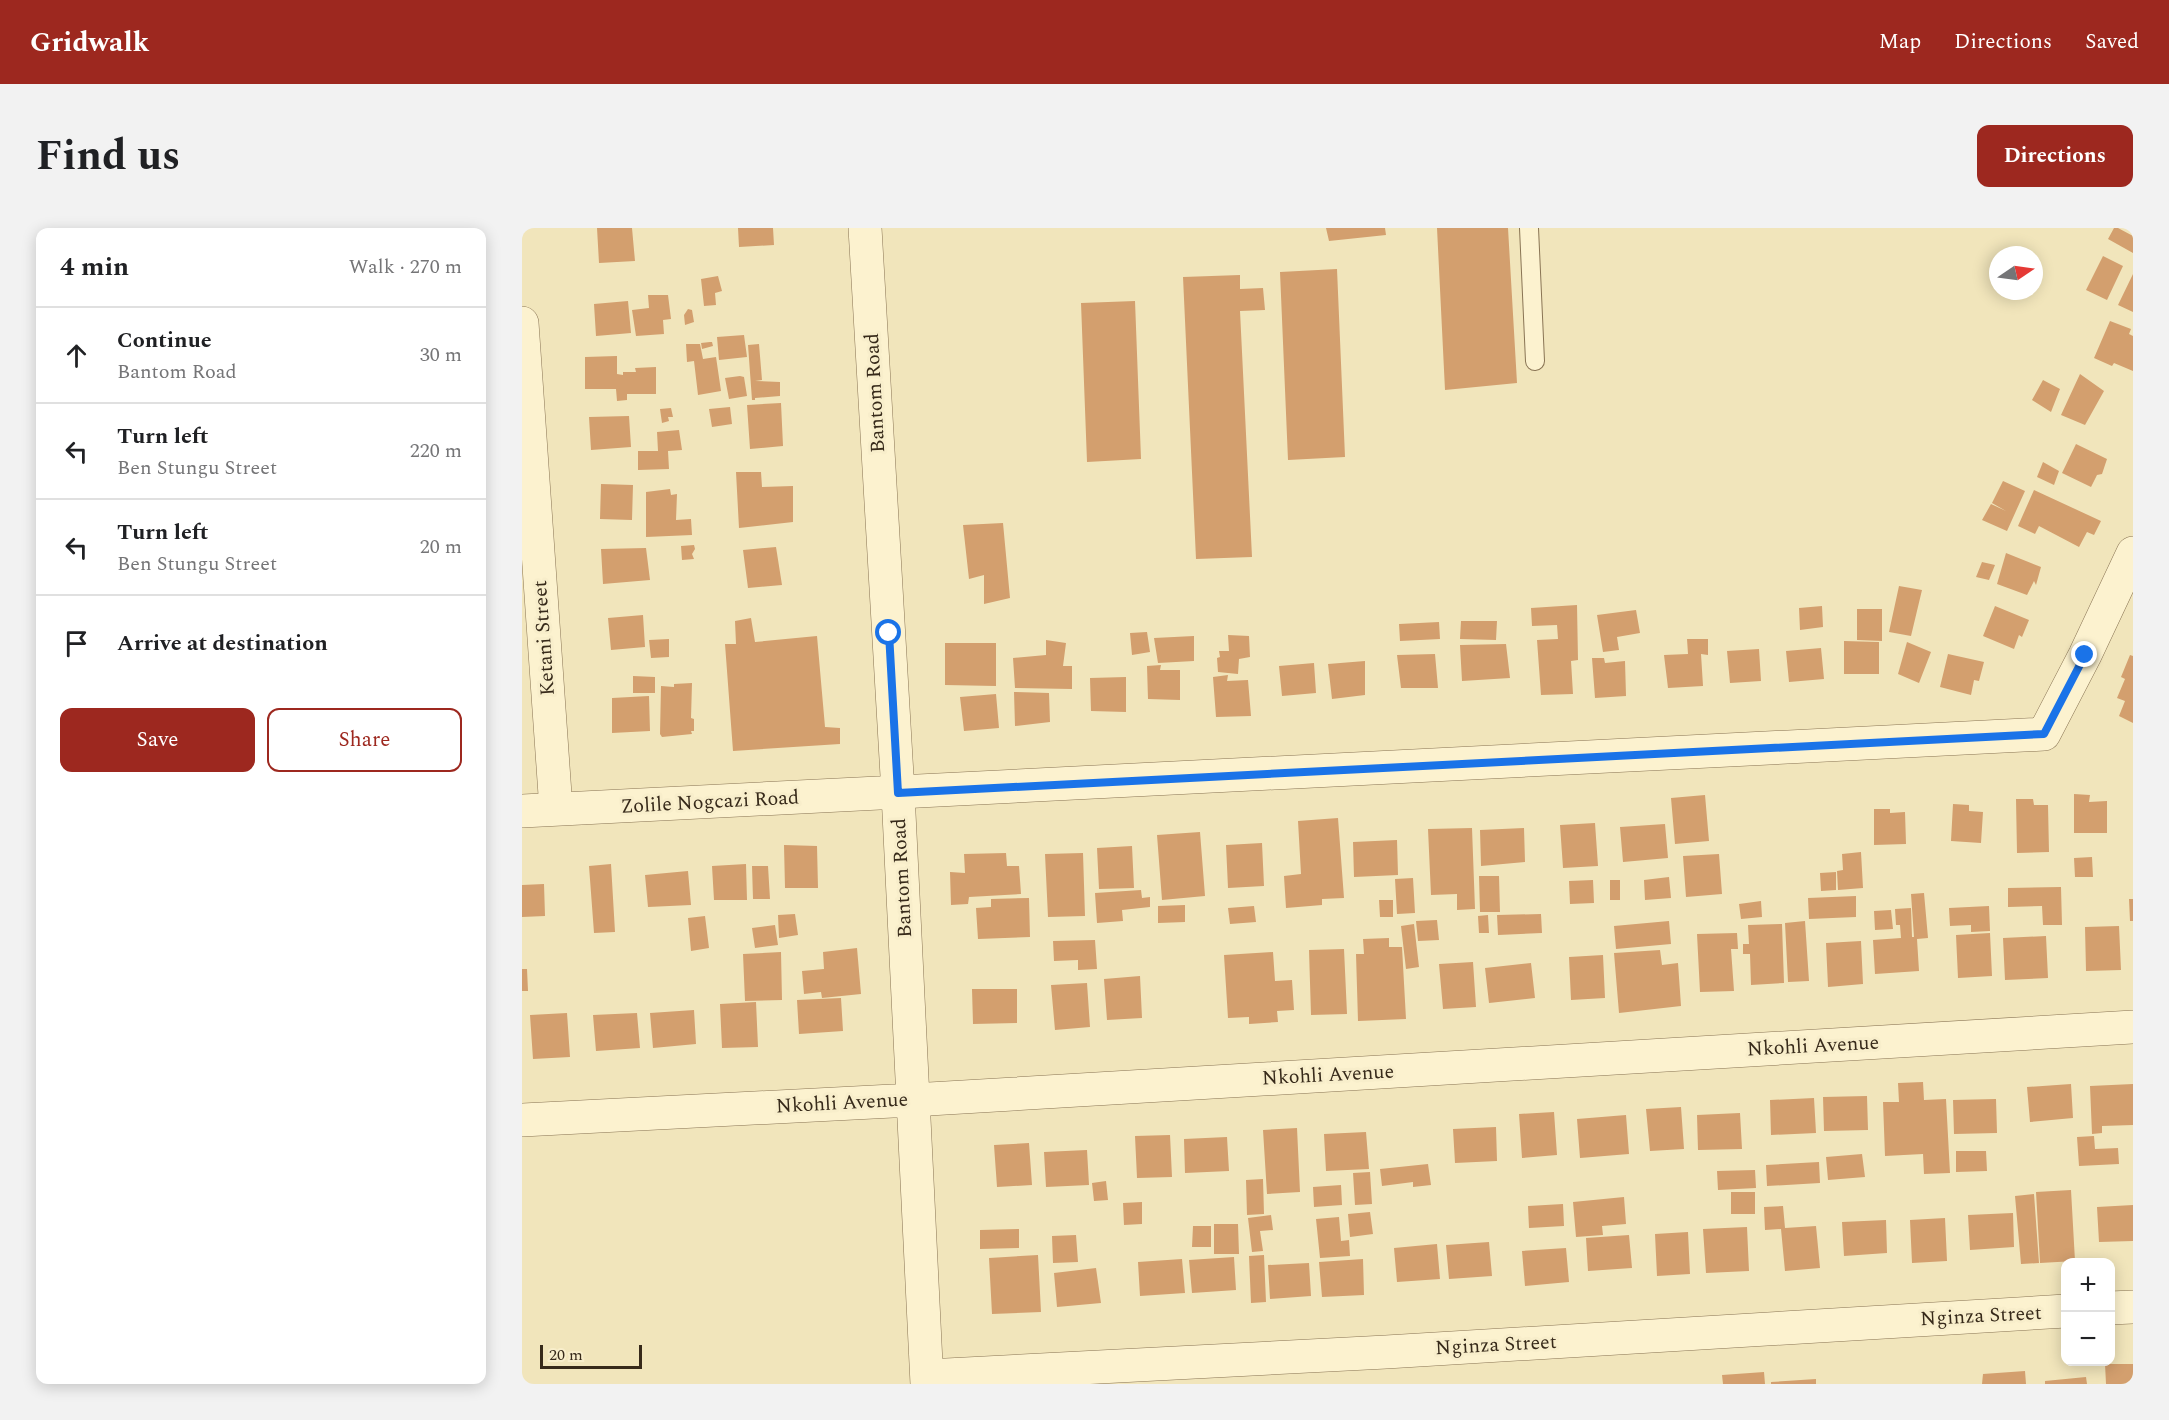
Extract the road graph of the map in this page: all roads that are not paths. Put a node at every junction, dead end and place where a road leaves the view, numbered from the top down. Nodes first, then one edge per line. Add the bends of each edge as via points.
1 (865, 228) edge
2 (1528, 228) edge
3 (522, 323) edge
4 (1535, 361) dead end
5 (2133, 553) edge
6 (898, 793) junction
7 (556, 809) junction
8 (522, 811) edge
9 (2133, 1027) edge
10 (912, 1100) junction
11 (522, 1120) edge
12 (2133, 1307) edge
13 (2115, 1308) edge
14 (2061, 1311) edge
15 (927, 1380) edge

1 - 6 street, Bantom Road
2 - 4 lane
3 - 7 street, Ketani Street
5 - 6 street, Zolile Nogcazi Road via 2044,734
6 - 7 street, Zolile Nogcazi Road
6 - 10 street, Bantom Road
7 - 8 street, Zolile Nogcazi Road
9 - 10 street, Nkohli Avenue
10 - 11 street, Nkohli Avenue
10 - 15 street, Bantom Road
12 - 13 street
14 - 15 street, Nginza Street

